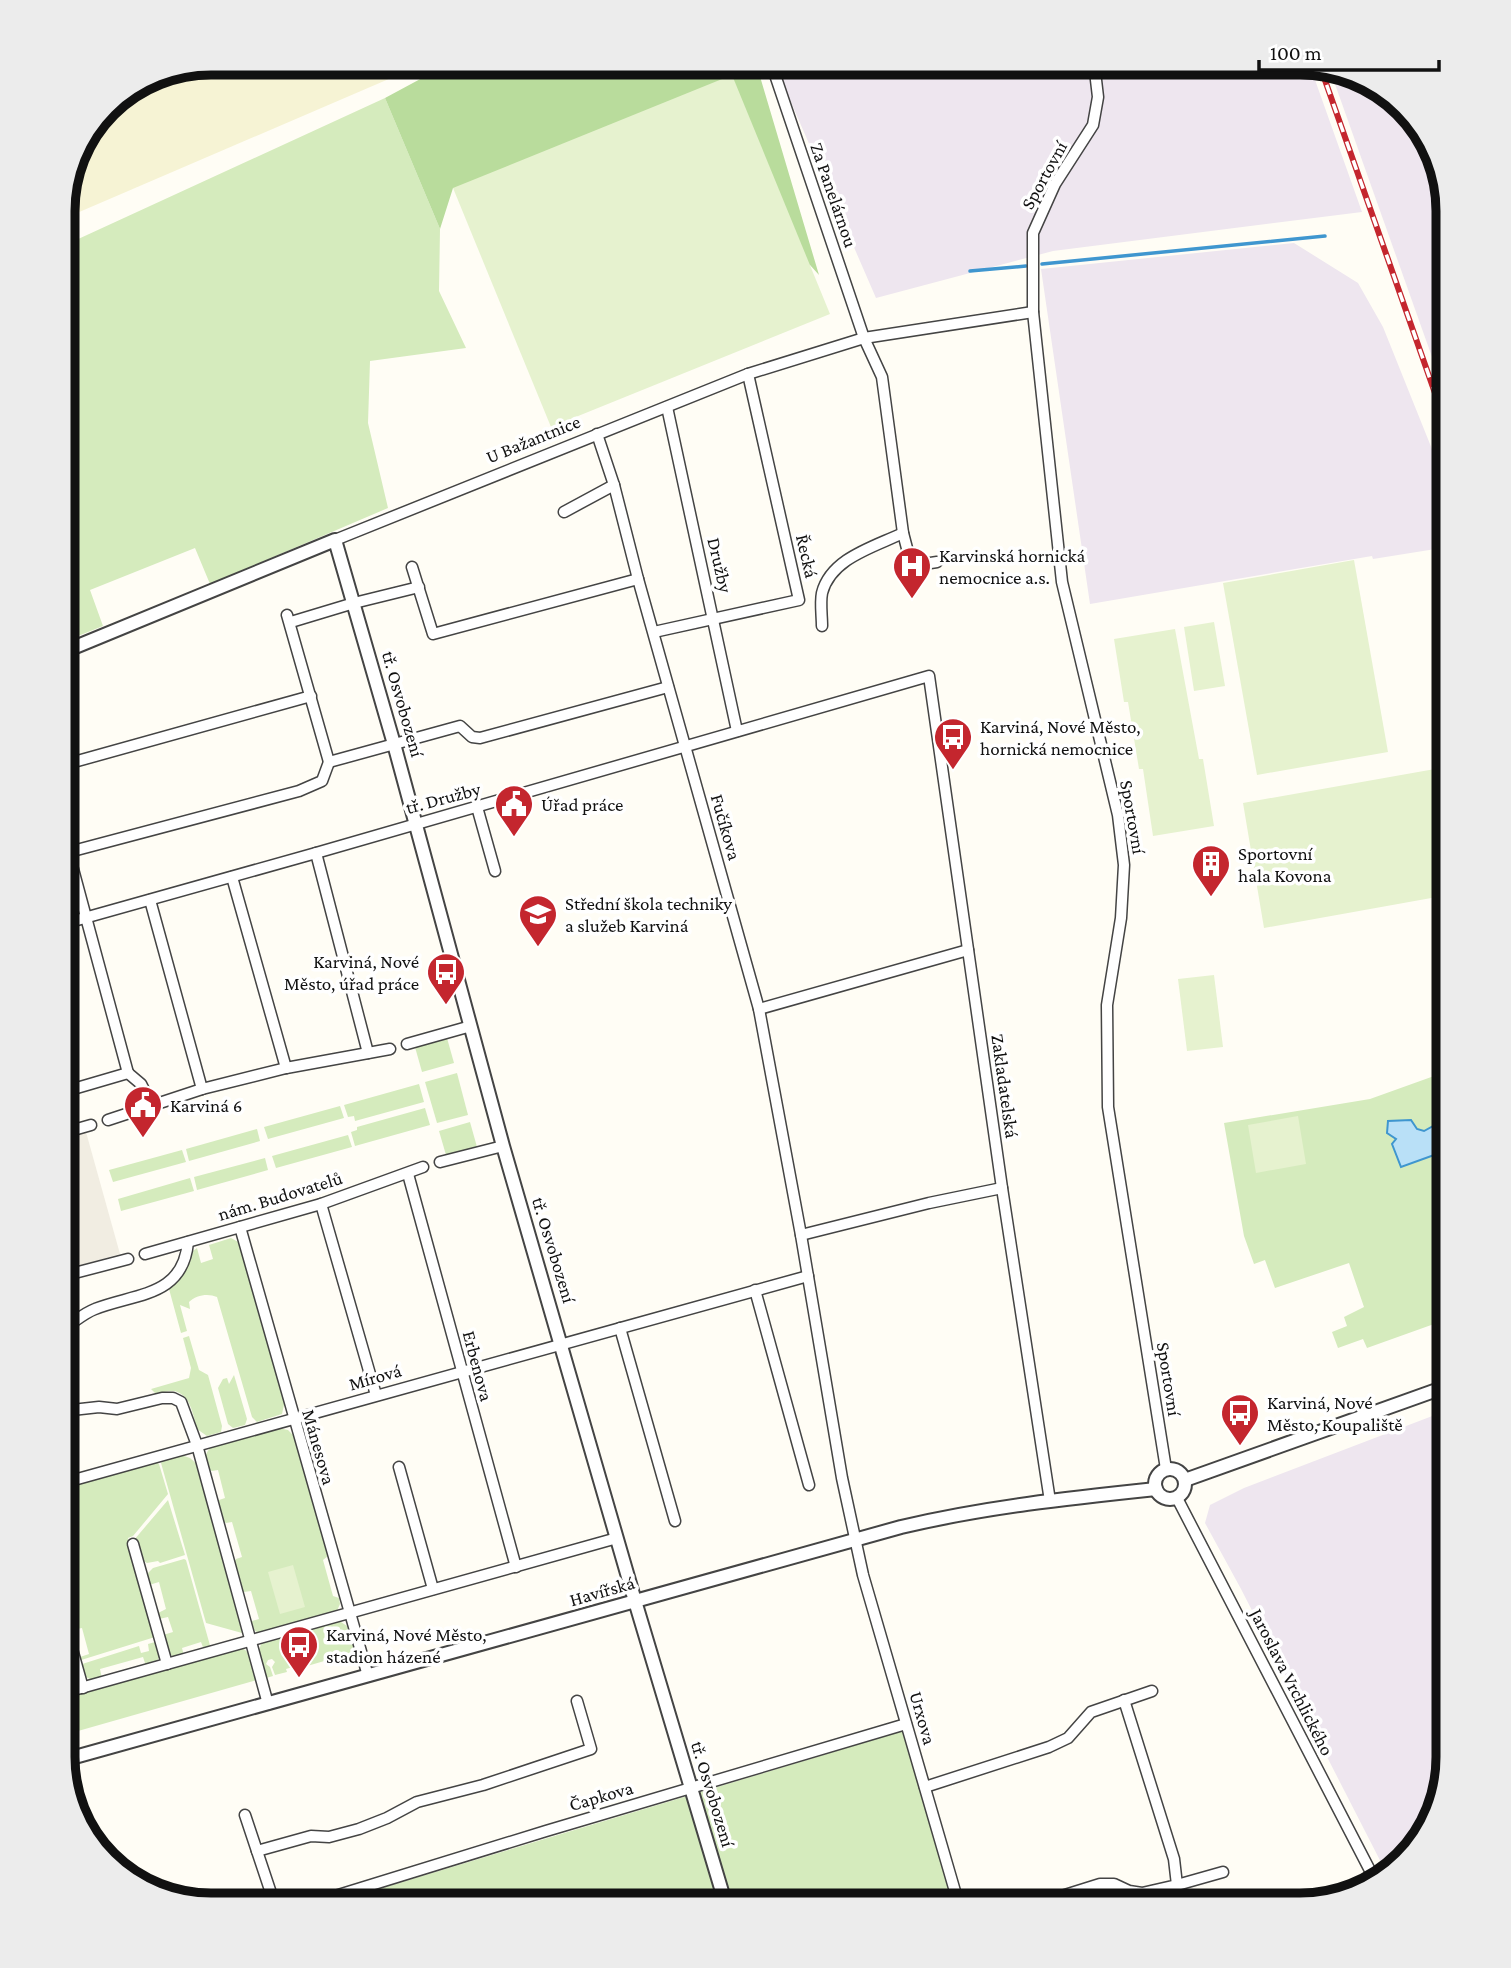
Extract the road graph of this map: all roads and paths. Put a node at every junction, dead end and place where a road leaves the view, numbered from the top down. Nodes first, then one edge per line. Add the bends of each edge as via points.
1 (775, 76) edge
2 (1096, 76) edge
3 (1032, 312) junction
4 (864, 338) junction
5 (748, 374) junction
6 (667, 407) junction
7 (597, 434) junction
8 (614, 485) junction
9 (564, 512) dead end
10 (904, 533) junction
11 (335, 540) junction
12 (937, 562) dead end
13 (412, 567) dead end
14 (638, 579) junction
15 (419, 587) junction
16 (354, 603) junction
17 (715, 620) junction
18 (822, 626) dead end
19 (654, 632) junction
20 (76, 647) edge
21 (929, 677) joint
22 (668, 687) junction
23 (311, 696) junction
24 (737, 731) junction
25 (394, 744) junction
26 (686, 747) junction
27 (76, 761) edge
28 (329, 762) junction
29 (477, 807) junction
30 (415, 823) junction
31 (76, 850) edge
32 (316, 853) junction
33 (495, 871) dead end
34 (76, 877) edge
35 (232, 877) junction
36 (150, 900) junction
37 (86, 918) junction
38 (76, 921) edge
39 (968, 950) junction
40 (759, 1009) junction
41 (471, 1026) junction
42 (407, 1044) dead end
43 (390, 1049) dead end
44 (368, 1053) junction
45 (286, 1068) junction
46 (128, 1073) junction
47 (75, 1088) edge
48 (202, 1089) junction
49 (152, 1106) junction
50 (108, 1120) dead end
51 (91, 1125) dead end
52 (75, 1129) edge
53 (503, 1146) junction
54 (440, 1162) dead end
55 (423, 1167) dead end
56 (408, 1174) junction
57 (1002, 1188) junction
58 (321, 1204) junction
59 (240, 1227) junction
60 (801, 1235) junction
61 (188, 1242) junction
62 (145, 1254) dead end
63 (128, 1259) dead end
64 (75, 1273) edge
65 (808, 1276) junction
66 (755, 1290) junction
67 (75, 1321) edge
68 (620, 1328) junction
69 (562, 1343) junction
70 (460, 1371) junction
71 (1436, 1390) edge
72 (376, 1395) junction
73 (75, 1409) edge
74 (293, 1419) junction
75 (197, 1446) junction
76 (399, 1466) dead end
77 (1166, 1469) junction
78 (75, 1477) edge
79 (1185, 1480) junction
80 (810, 1485) dead end
81 (1156, 1489) junction
82 (1177, 1497) junction
83 (1050, 1500) junction
84 (675, 1521) dead end
85 (617, 1538) junction
86 (856, 1539) junction
87 (133, 1544) dead end
88 (516, 1567) junction
89 (433, 1589) junction
90 (635, 1601) junction
91 (349, 1613) junction
92 (249, 1641) junction
93 (75, 1660) edge
94 (167, 1664) junction
95 (368, 1676) junction
96 (83, 1688) junction
97 (75, 1690) edge
98 (1152, 1691) dead end
99 (1125, 1700) junction
100 (577, 1701) dead end
101 (268, 1704) junction
102 (906, 1724) junction
103 (75, 1753) edge
104 (691, 1787) junction
105 (925, 1787) junction
106 (245, 1815) dead end
107 (257, 1851) junction
108 (1223, 1872) dead end
109 (1371, 1873) edge
110 (1177, 1885) junction
111 (271, 1893) edge
112 (345, 1893) edge
113 (722, 1893) edge
114 (956, 1893) edge
115 (1071, 1893) edge
116 (1138, 1893) edge
117 (1146, 1893) edge

1 - 4 street, Za Panelárnou
2 - 3 street, Sportovní via 1098,97 1093,125 1055,184 1033,233
3 - 4 street, U Bažantnice
3 - 77 street, Sportovní via 1062,582 1118,815 1124,865 1107,1005 1108,1107
4 - 5 street, U Bažantnice
4 - 10 street via 882,377
5 - 6 street, U Bažantnice
5 - 17 street, Řecká via 799,600
6 - 7 street, U Bažantnice
6 - 17 street, Družby
7 - 8 street, Fučíkova
7 - 11 street, U Bažantnice
8 - 9 street
8 - 14 street, Fučíkova
10 - 12 street via 909,556 924,564
10 - 18 street via 839,564 829,574 822,595
11 - 16 street, tř. Osvobození
11 - 20 street, U Bažantnice
13 - 15 street
14 - 15 street via 433,635
14 - 19 street, Fučíkova
15 - 16 street
16 - 23 street via 289,618
16 - 25 street, tř. Osvobození
17 - 19 street, Řecká
17 - 24 street, Družby
19 - 22 street, Fučíkova
21 - 24 street, tř. Družby
21 - 39 street, Zakladatelská
22 - 25 street via 480,738 460,726
22 - 26 street, Fučíkova
23 - 27 street
23 - 28 street
24 - 26 street, tř. Družby
25 - 28 street
25 - 30 street, tř. Osvobození
26 - 29 street, tř. Družby
26 - 40 street, Fučíkova
28 - 31 street via 321,781 299,791
29 - 30 street, tř. Družby
29 - 33 street
30 - 32 street, tř. Družby
30 - 41 street, tř. Osvobození
32 - 35 street, tř. Družby
32 - 44 street
34 - 37 street
35 - 36 street, tř. Družby
35 - 45 street
36 - 37 street, tř. Družby
36 - 48 street
37 - 38 street, tř. Družby
37 - 46 street
39 - 40 street
39 - 57 street, Zakladatelská
40 - 60 street, Fučíkova
41 - 42 street
41 - 53 street, tř. Osvobození
43 - 44 street
44 - 45 street
45 - 48 street
46 - 47 street
46 - 49 street via 141,1084
48 - 49 street
49 - 50 street
51 - 52 street
53 - 54 street
53 - 69 street, tř. Osvobození
55 - 56 street, nám. Budovatelů
56 - 58 street, nám. Budovatelů
56 - 70 street, Erbenova
57 - 60 street
57 - 83 street, Zakladatelská
58 - 59 street, nám. Budovatelů
58 - 72 street
59 - 61 street, nám. Budovatelů
59 - 74 street, Mánesova
60 - 65 street, Fučíkova
61 - 62 street, nám. Budovatelů
61 - 67 street via 177,1276 160,1289 92,1310
63 - 64 street
65 - 66 street
65 - 86 street, Fučíkova
66 - 68 street
66 - 80 street
68 - 69 street
68 - 84 street
69 - 70 street, Mírová
69 - 85 street, tř. Osvobození
70 - 72 street, Mírová
70 - 88 street, Erbenova
71 - 79 street
72 - 74 street, Mírová
73 - 75 street via 117,1409 173,1398 181,1402
74 - 75 street, Mírová
74 - 91 street, Mánesova
75 - 78 street, Mírová
75 - 92 street
76 - 89 street
77 - 79 street via 1176,1470
77 - 81 street via 1155,1479
79 - 82 street via 1184,1491
81 - 82 street via 1162,1497
81 - 83 street, Havířská
82 - 109 street, Jaroslava Vrchlického
83 - 86 street, Havířská via 955,1514
85 - 88 street
85 - 90 street, tř. Osvobození
86 - 90 street, Havířská
86 - 102 street, Urxova
87 - 94 street
88 - 89 street
89 - 91 street
90 - 95 street, Havířská
90 - 104 street, tř. Osvobození
91 - 92 street
91 - 95 street, Mánesova
92 - 94 street
92 - 101 street
93 - 96 street
94 - 96 street
95 - 101 street, Havířská
96 - 97 street
98 - 99 street
99 - 105 street via 1091,1713 1068,1738 1049,1747
99 - 110 street via 1174,1859
100 - 107 street via 591,1749 417,1802 359,1829
101 - 103 street, Havířská
102 - 104 street, Čapkova
102 - 105 street, Urxova
104 - 112 street, Čapkova
104 - 113 street, tř. Osvobození
105 - 114 street, Urxova
106 - 107 street
107 - 111 street
108 - 110 street
110 - 117 street
115 - 116 street via 1100,1884

